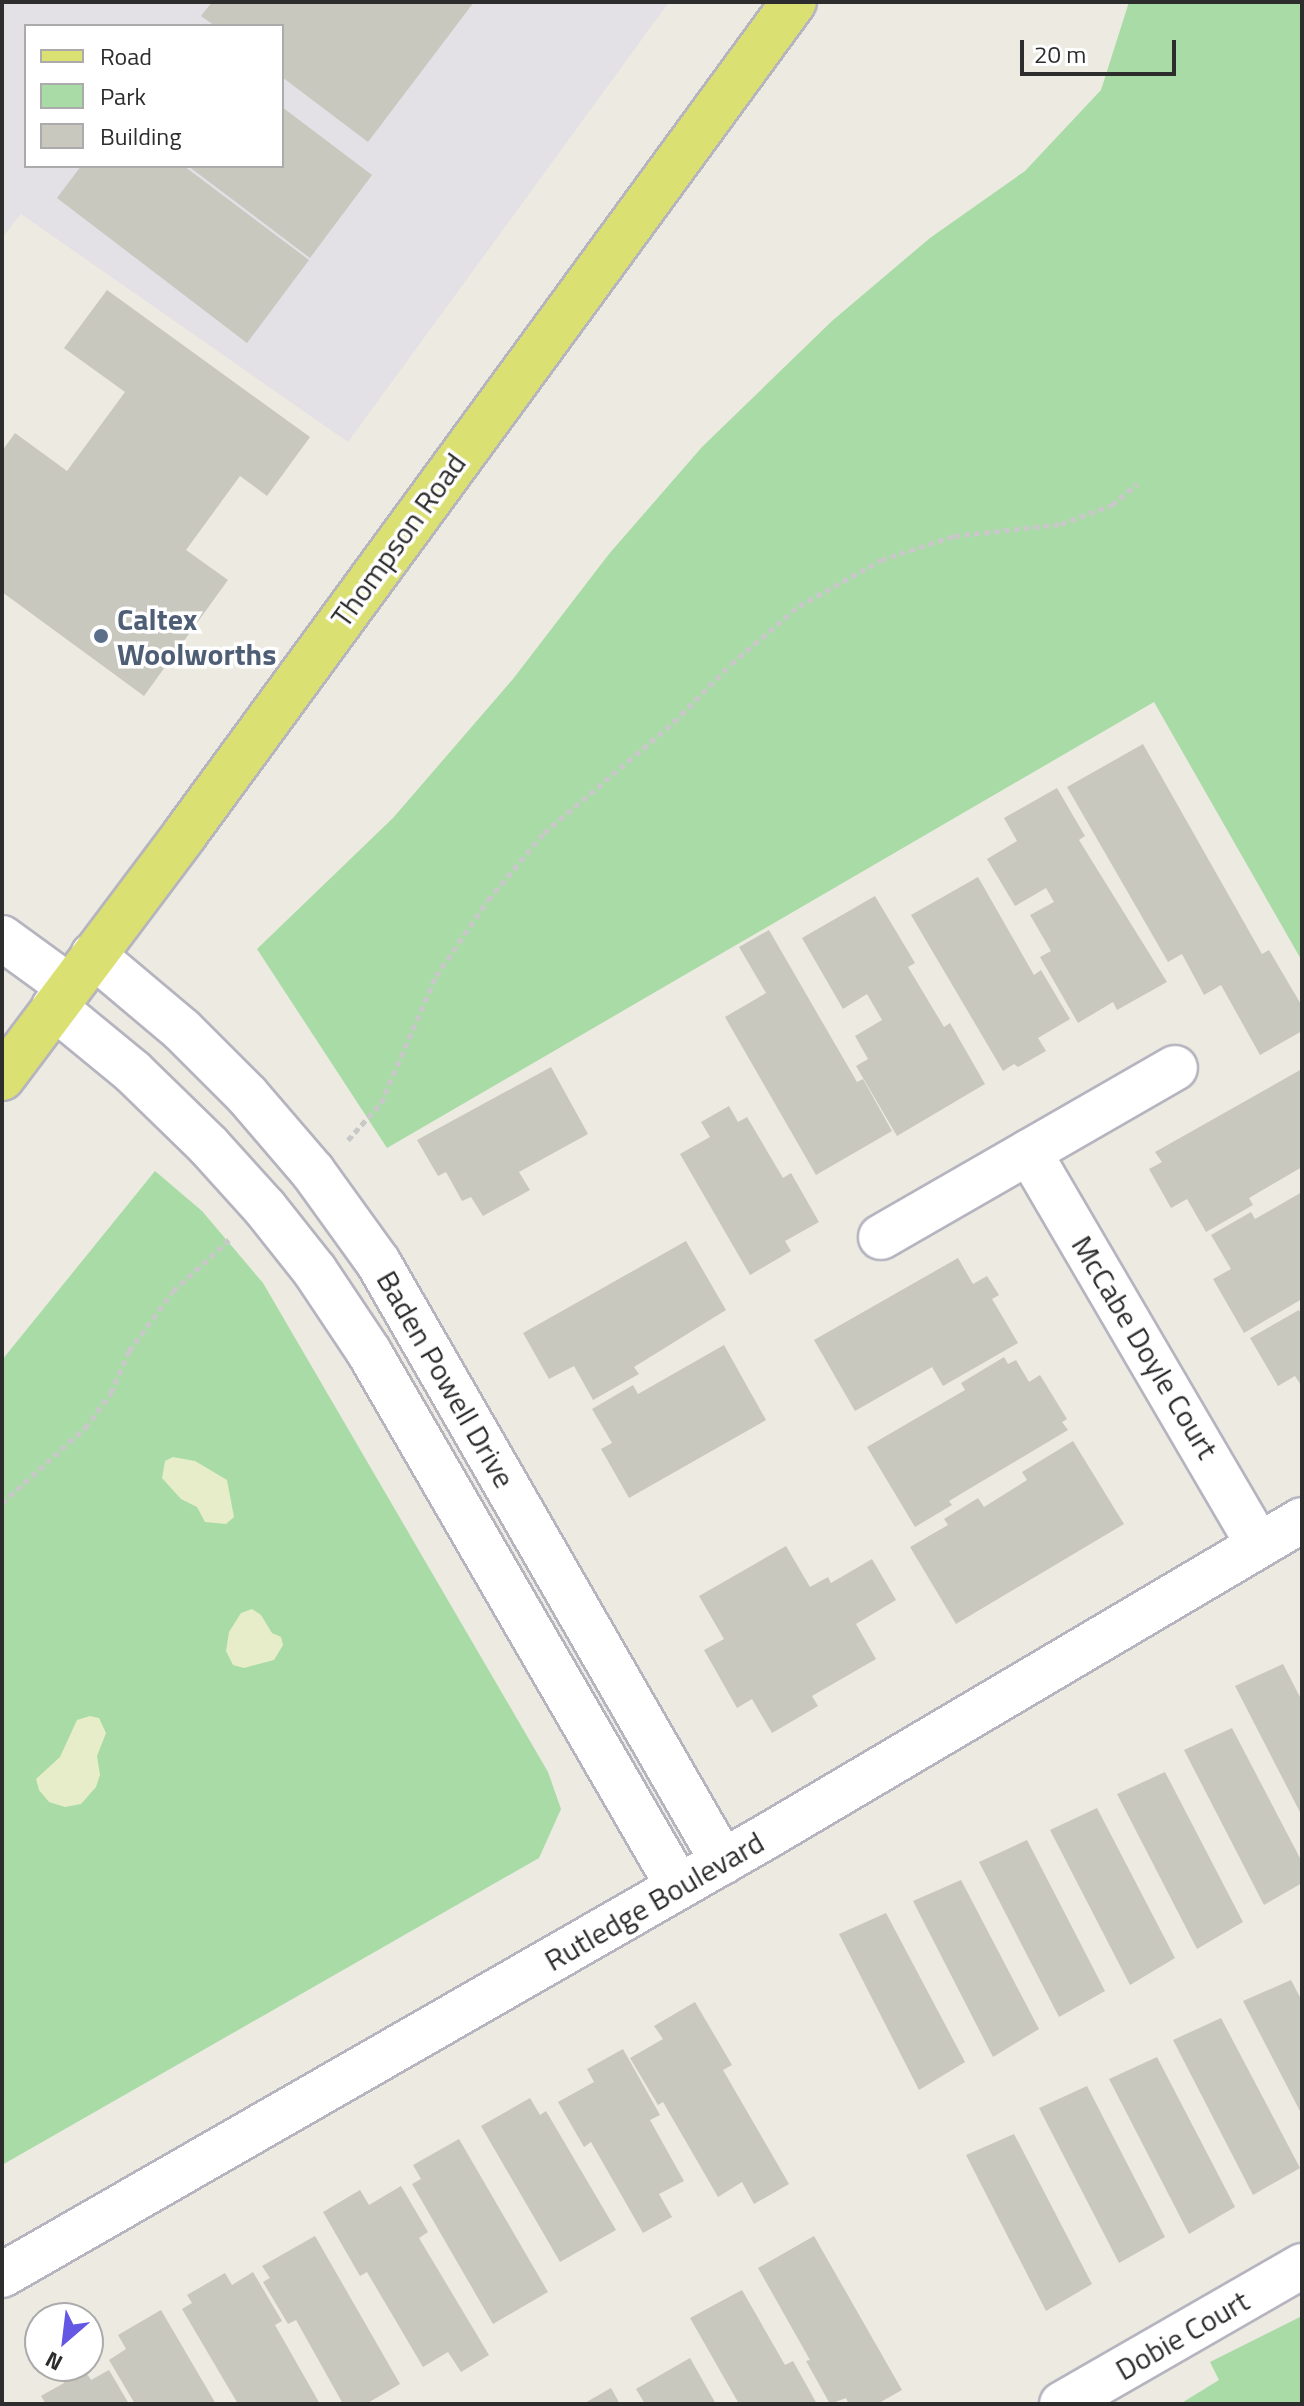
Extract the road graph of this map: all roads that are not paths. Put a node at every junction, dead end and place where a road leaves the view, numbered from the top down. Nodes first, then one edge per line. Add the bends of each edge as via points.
1 (794, 2) edge
2 (2, 938) edge
3 (72, 983) junction
4 (1175, 1068) dead end
5 (2, 1078) edge
6 (1029, 1152) junction
7 (881, 1237) dead end
8 (1302, 1520) edge
9 (1258, 1544) junction
10 (644, 1724) junction
11 (598, 1748) junction
12 (723, 1862) junction
13 (678, 1886) junction
14 (1302, 2266) edge
15 (2, 2275) edge
16 (1062, 2404) edge

1 - 3 main road, Thompson Road
2 - 3 street
3 - 5 main road, Thompson Road
3 - 10 street, Baden Powell Drive via 202,1048 313,1172 402,1300
3 - 11 street, Baden Powell Drive via 133,1072 208,1145 315,1271 369,1352
4 - 6 street
6 - 7 street
6 - 9 street, McCabe Doyle Court
8 - 9 street, Rutledge Boulevard
9 - 12 street, Rutledge Boulevard
10 - 11 street
10 - 12 street, Baden Powell Drive
11 - 13 street, Baden Powell Drive
12 - 13 street, Rutledge Boulevard
13 - 15 street, Rutledge Boulevard
14 - 16 street, Dobie Court

